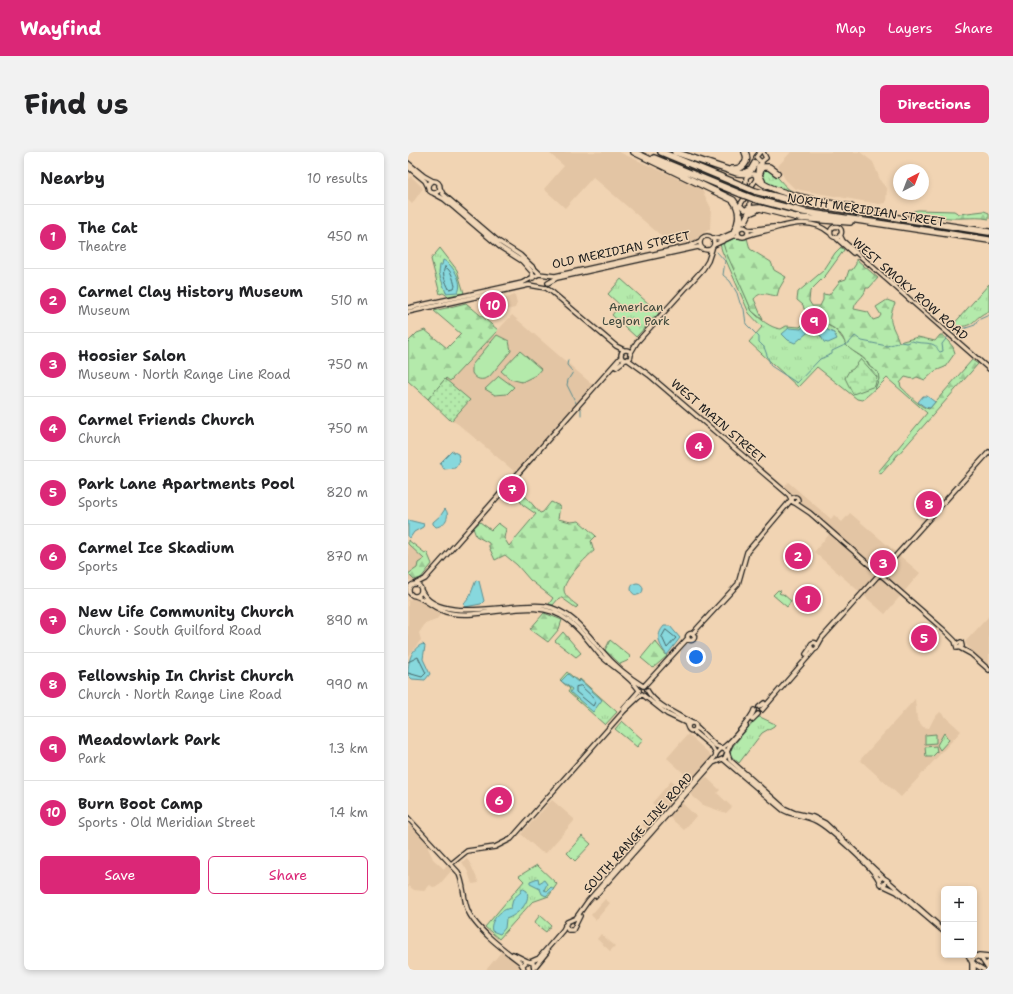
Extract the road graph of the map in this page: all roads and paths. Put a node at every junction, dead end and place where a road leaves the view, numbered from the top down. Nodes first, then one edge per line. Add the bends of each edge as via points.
1 (634, 152) edge
2 (641, 152) edge
3 (661, 152) edge
4 (675, 152) edge
5 (745, 152) edge
6 (753, 152) edge
7 (760, 152) edge
8 (763, 152) edge
9 (756, 159) junction
10 (763, 162) junction
11 (408, 163) edge
12 (408, 167) edge
13 (722, 168) junction
14 (742, 173) junction
15 (777, 173) dead end
16 (750, 174) junction
17 (757, 178) junction
18 (434, 181) junction
19 (439, 186) junction
20 (428, 187) junction
21 (771, 187) junction
22 (433, 193) junction
23 (724, 195) junction
24 (740, 205) junction
25 (748, 209) junction
26 (770, 212) junction
27 (900, 218) junction
28 (745, 221) junction
29 (884, 224) junction
30 (780, 227) junction
31 (821, 227) junction
32 (832, 228) junction
33 (747, 229) junction
34 (737, 230) junction
35 (830, 232) junction
36 (989, 232) edge
37 (840, 235) junction
38 (740, 236) junction
39 (746, 236) junction
40 (835, 237) junction
41 (712, 238) junction
42 (989, 240) edge
43 (700, 241) junction
44 (713, 247) junction
45 (679, 248) junction
46 (703, 249) junction
47 (671, 253) junction
48 (640, 258) junction
49 (706, 263) junction
50 (532, 273) junction
51 (542, 274) junction
52 (533, 278) junction
53 (552, 280) junction
54 (528, 281) junction
55 (547, 283) junction
56 (536, 287) junction
57 (542, 288) junction
58 (549, 288) junction
59 (552, 292) junction
60 (408, 308) edge
61 (408, 312) edge
62 (947, 332) junction
63 (616, 346) junction
64 (634, 347) junction
65 (626, 350) junction
66 (630, 355) junction
67 (624, 357) junction
68 (635, 363) junction
69 (989, 369) edge
70 (989, 452) edge
71 (794, 501) junction
72 (880, 574) junction
73 (425, 579) junction
74 (408, 583) edge
75 (414, 584) junction
76 (421, 590) junction
77 (409, 591) edge
78 (414, 596) junction
79 (408, 599) edge
80 (816, 644) junction
81 (811, 646) junction
82 (814, 650) junction
83 (989, 669) edge
84 (651, 680) junction
85 (643, 686) junction
86 (639, 690) junction
87 (647, 690) junction
88 (643, 694) junction
89 (760, 709) junction
90 (754, 710) junction
91 (624, 712) junction
92 (758, 714) junction
93 (692, 723) junction
94 (688, 728) junction
95 (697, 728) junction
96 (693, 732) junction
97 (721, 748) junction
98 (727, 753) junction
99 (716, 754) junction
100 (722, 759) junction
101 (408, 818) edge
102 (451, 864) junction
103 (883, 877) junction
104 (887, 880) junction
105 (879, 881) junction
106 (884, 885) junction
107 (570, 921) junction
108 (566, 925) junction
109 (575, 926) junction
110 (941, 928) edge
111 (941, 929) edge
112 (570, 930) junction
113 (510, 953) junction
114 (977, 956) edge
115 (989, 957) edge
116 (529, 962) junction
117 (973, 966) edge
118 (523, 969) edge
119 (534, 969) edge
120 (984, 970) edge
121 (989, 970) edge

1 - 23 highway
2 - 29 highway, NORTH MERIDIAN STREET, bridge via 754,199 791,210
3 - 27 highway, NORTH MERIDIAN STREET, bridge via 755,191 793,202
4 - 13 highway
5 - 13 highway via 747,160 742,167 736,170
6 - 9 main road
7 - 9 main road
8 - 10 main road via 766,157
9 - 10 main road
9 - 14 highway via 750,170
9 - 16 main road
10 - 17 main road via 758,167
11 - 18 main road
12 - 20 main road via 425,181
13 - 14 highway
14 - 16 highway
15 - 21 highway via 766,166 760,170 760,179
16 - 17 main road
16 - 24 main road via 746,178 746,198
17 - 21 highway via 761,183
17 - 25 main road via 751,187
18 - 19 main road
18 - 20 main road via 429,183
19 - 22 main road via 438,191
19 - 51 main road via 443,194 498,241
20 - 22 main road
21 - 27 highway via 795,196 891,214
22 - 50 main road via 444,199 500,247 522,261
23 - 24 highway via 735,198
23 - 34 highway via 733,200 738,208 740,221
24 - 25 main road via 744,210
24 - 34 main road via 742,222
25 - 26 highway via 759,208
25 - 28 main road
26 - 28 highway via 753,211 748,214
26 - 29 highway via 803,219
27 - 36 highway, NORTH MERIDIAN STREET
28 - 33 main road
29 - 42 highway, NORTH MERIDIAN STREET
30 - 31 main road via 804,223
30 - 33 main road
30 - 39 main road
31 - 32 main road
31 - 35 main road
32 - 35 main road
32 - 37 main road via 840,228
33 - 34 main road via 744,227
33 - 39 main road
34 - 38 main road
34 - 41 main road via 718,239
35 - 40 main road
37 - 40 main road
37 - 62 main road, WEST SMOKY ROW ROAD via 843,241
38 - 39 main road
38 - 44 main road via 734,236
40 - 62 main road, WEST SMOKY ROW ROAD
41 - 43 main road via 706,236
41 - 44 main road
43 - 45 main road, OLD MERIDIAN STREET via 695,245
43 - 46 main road
44 - 46 main road
44 - 49 main road
45 - 47 main road
45 - 48 main road, OLD MERIDIAN STREET
46 - 47 main road, OLD MERIDIAN STREET via 696,247
46 - 49 main road via 707,256
47 - 48 main road, OLD MERIDIAN STREET
48 - 51 main road, OLD MERIDIAN STREET via 555,276
48 - 53 main road, OLD MERIDIAN STREET
49 - 64 main road
50 - 52 main road
50 - 54 main road
51 - 52 main road
51 - 55 main road via 548,278
52 - 54 main road
52 - 56 main road via 532,283
53 - 55 main road, OLD MERIDIAN STREET
53 - 58 main road
54 - 60 main road
55 - 57 main road
55 - 58 main road
56 - 57 main road
56 - 61 main road via 526,285
57 - 59 main road
58 - 59 main road
59 - 63 main road
62 - 69 main road, WEST SMOKY ROW ROAD
63 - 65 main road
63 - 67 main road
64 - 65 main road
64 - 66 main road
65 - 66 main road, WEST MAIN STREET
65 - 67 main road
66 - 67 main road
66 - 68 main road, WEST MAIN STREET
67 - 68 main road, WEST MAIN STREET
67 - 73 main road
68 - 71 main road, WEST MAIN STREET
70 - 72 main road
71 - 72 main road
71 - 84 main road via 753,544 745,556 738,584 702,623 693,635 693,640 688,639 683,643
72 - 80 main road
72 - 83 main road via 958,642 957,647 962,647
73 - 75 main road
73 - 76 main road
74 - 75 main road
75 - 76 main road
75 - 77 main road
76 - 78 main road
76 - 85 main road via 424,596 434,603 450,609 535,605 556,609 577,623 606,655
77 - 78 main road
78 - 79 main road
78 - 86 main road via 438,609 455,614 524,609 553,612 581,631 603,658
80 - 81 main road
80 - 82 main road via 818,648
81 - 82 main road
81 - 89 main road
82 - 89 main road
84 - 85 main road
84 - 87 main road
85 - 86 main road
85 - 87 main road
86 - 88 main road
86 - 91 main road via 624,708
87 - 88 main road
87 - 93 main road via 669,710
88 - 91 main road
88 - 94 main road via 667,714 686,723
89 - 90 main road
89 - 92 main road
90 - 92 main road
90 - 97 main road via 750,718
91 - 102 main road via 511,839 495,847 468,851
92 - 98 main road via 734,738
93 - 94 main road
93 - 95 main road
94 - 96 main road
95 - 96 main road
95 - 97 main road
96 - 99 main road via 712,747
97 - 98 main road
97 - 99 main road, SOUTH RANGE LINE ROAD
98 - 100 main road, SOUTH RANGE LINE ROAD
98 - 103 main road via 730,760 782,806 792,812 821,821
99 - 100 main road
99 - 107 main road, SOUTH RANGE LINE ROAD via 576,918
100 - 105 main road via 783,810 810,818 823,826 873,870
100 - 109 main road, SOUTH RANGE LINE ROAD via 713,763 594,897
101 - 102 main road
102 - 113 main road via 460,878 472,919
103 - 104 main road
103 - 105 main road
104 - 106 main road
104 - 110 main road
105 - 106 main road
106 - 111 main road via 897,892
107 - 108 main road
107 - 109 main road
108 - 112 main road
108 - 116 main road via 539,958
109 - 112 main road
112 - 119 main road via 563,933
113 - 116 main road
113 - 118 main road via 520,962
114 - 115 highway
114 - 121 main road
116 - 118 main road
116 - 119 main road via 533,963
117 - 120 main road

